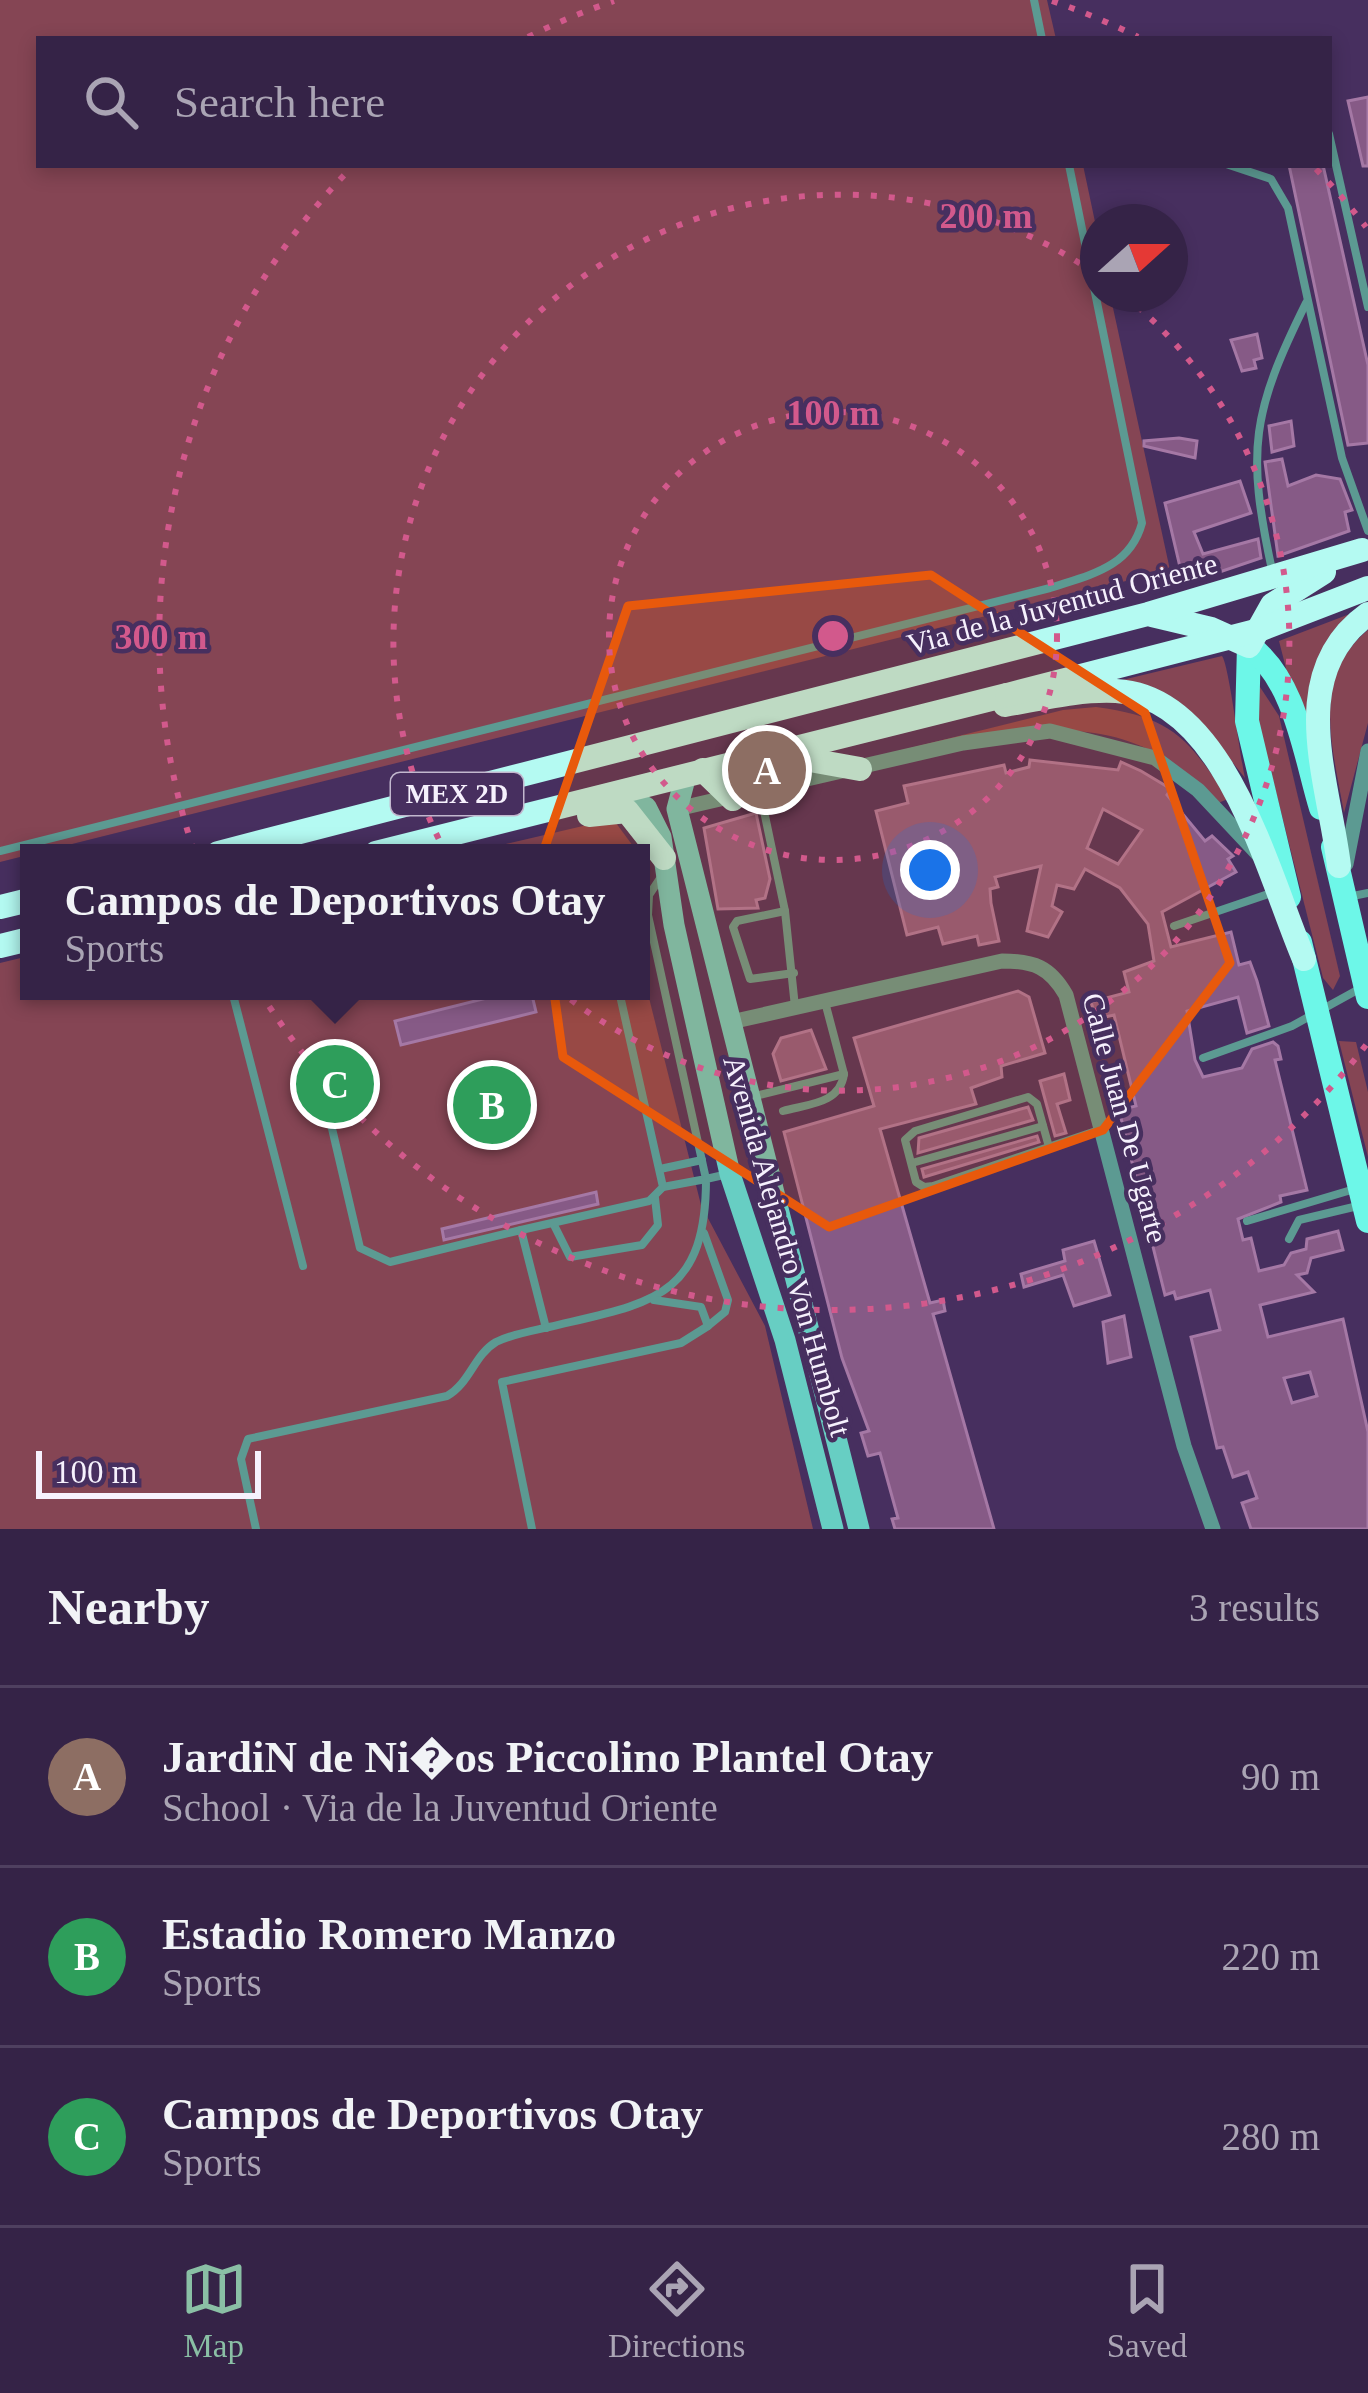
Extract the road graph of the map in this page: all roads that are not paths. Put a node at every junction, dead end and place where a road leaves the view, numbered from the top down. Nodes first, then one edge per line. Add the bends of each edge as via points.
1 (1034, 0) edge
2 (1041, 36) edge
3 (1332, 147) edge
4 (1070, 168) edge
5 (1238, 168) edge
6 (1306, 302) junction
7 (1368, 308) edge
8 (1366, 543) edge
9 (1274, 577) junction
10 (1368, 588) edge
11 (1148, 614) junction
12 (1368, 614) edge
13 (1249, 646) junction
14 (914, 719) junction
15 (1368, 751) edge
16 (768, 753) junction
17 (860, 769) junction
18 (694, 772) junction
19 (760, 792) junction
20 (611, 794) junction
21 (733, 799) junction
22 (677, 809) junction
23 (24, 844) edge
24 (253, 844) edge
25 (412, 844) edge
26 (472, 844) edge
27 (1260, 856) junction
28 (664, 864) junction
29 (1281, 890) junction
30 (650, 893) edge
31 (1353, 897) edge
32 (784, 911) junction
33 (650, 924) edge
34 (1174, 926) dead end
35 (1304, 959) joint
36 (794, 973) junction
37 (1367, 989) edge
38 (234, 1000) edge
39 (621, 1000) edge
40 (825, 1000) junction
41 (795, 1007) junction
42 (1316, 1013) junction
43 (731, 1022) junction
44 (1203, 1058) dead end
45 (319, 1073) dead end
46 (844, 1074) junction
47 (749, 1098) junction
48 (783, 1111) dead end
49 (1043, 1126) junction
50 (1101, 1130) junction
51 (1049, 1147) junction
52 (702, 1160) junction
53 (911, 1163) junction
54 (660, 1169) junction
55 (730, 1174) junction
56 (706, 1179) junction
57 (663, 1187) junction
58 (655, 1197) junction
59 (1364, 1204) edge
60 (1247, 1221) dead end
61 (554, 1223) junction
62 (521, 1230) junction
63 (703, 1232) junction
64 (1289, 1239) dead end
65 (303, 1266) dead end
66 (653, 1300) junction
67 (708, 1326) junction
68 (546, 1328) junction
69 (256, 1529) edge
70 (532, 1529) edge
71 (833, 1529) edge
72 (859, 1529) edge
73 (1213, 1529) edge

1 - 2 lane
3 - 7 lane
4 - 23 lane via 1142,523 1137,541 1111,568
5 - 6 lane via 1281,189
6 - 8 lane
6 - 9 lane via 1270,378 1256,431 1255,482
8 - 9 highway, Via de la Juventud Oriente / MEX 2D
8 - 13 highway via 1282,597
9 - 11 highway, Via de la Juventud Oriente / MEX 2D
10 - 14 highway, MEX 2D, bridge via 1259,630
11 - 13 highway
11 - 24 highway, Via de la Juventud Oriente / MEX 2D
12 - 31 highway via 1329,653 1318,704
13 - 29 main road via 1247,721
13 - 31 main road via 1285,694
14 - 16 highway, MEX 2D
14 - 27 highway via 1098,692 1152,700 1198,731 1220,760
15 - 31 street
16 - 17 highway
16 - 18 highway, MEX 2D
17 - 19 street
17 - 27 street via 997,736 1090,737 1174,769
18 - 20 highway, MEX 2D
18 - 21 highway
18 - 22 main road, Avenida Alejandro Von Humbolt
19 - 21 street
19 - 32 lane
20 - 25 highway, MEX 2D
20 - 28 main road, Avenida Alejandro Von Humbolt via 646,807 656,820
21 - 22 street
22 - 43 main road, Avenida Alejandro Von Humbolt
26 - 28 highway via 614,810 639,821
27 - 29 highway
28 - 30 lane
28 - 55 main road, Avenida Alejandro Von Humbolt
29 - 34 lane
29 - 35 highway
31 - 37 main road
32 - 36 lane
32 - 36 lane via 733,927 750,980
33 - 52 lane
35 - 42 main road
36 - 41 lane
37 - 42 lane
38 - 65 lane
39 - 54 lane
40 - 41 street, Calle Juan De Ugarte
40 - 46 lane
40 - 50 street, Calle Juan De Ugarte via 1002,961 1046,968 1066,995
41 - 43 street, Calle Juan De Ugarte
42 - 44 lane
42 - 59 main road
43 - 47 main road, Avenida Alejandro Von Humbolt
45 - 62 lane via 366,1255 390,1262
46 - 47 lane
46 - 48 lane via 831,1099
47 - 72 main road, Avenida Alejandro Von Humbolt
49 - 51 lane
49 - 53 lane
49 - 53 lane via 1028,1097 908,1134
50 - 51 lane
50 - 73 street, Calle Juan De Ugarte
51 - 53 lane via 923,1187
52 - 54 lane
52 - 56 lane
54 - 57 lane
55 - 56 lane
55 - 71 main road, Avenida Alejandro Von Humbolt via 785,1340
56 - 57 lane
56 - 63 lane
57 - 58 lane
58 - 61 lane
58 - 61 lane via 658,1225 642,1245 570,1257
59 - 60 lane
59 - 64 lane via 1299,1220
61 - 62 lane
62 - 68 lane
63 - 66 lane via 677,1284
63 - 67 lane via 728,1300
66 - 67 lane via 701,1307
66 - 68 lane
67 - 70 lane via 681,1343 502,1382
68 - 69 lane via 492,1344 447,1396 248,1439 241,1459

